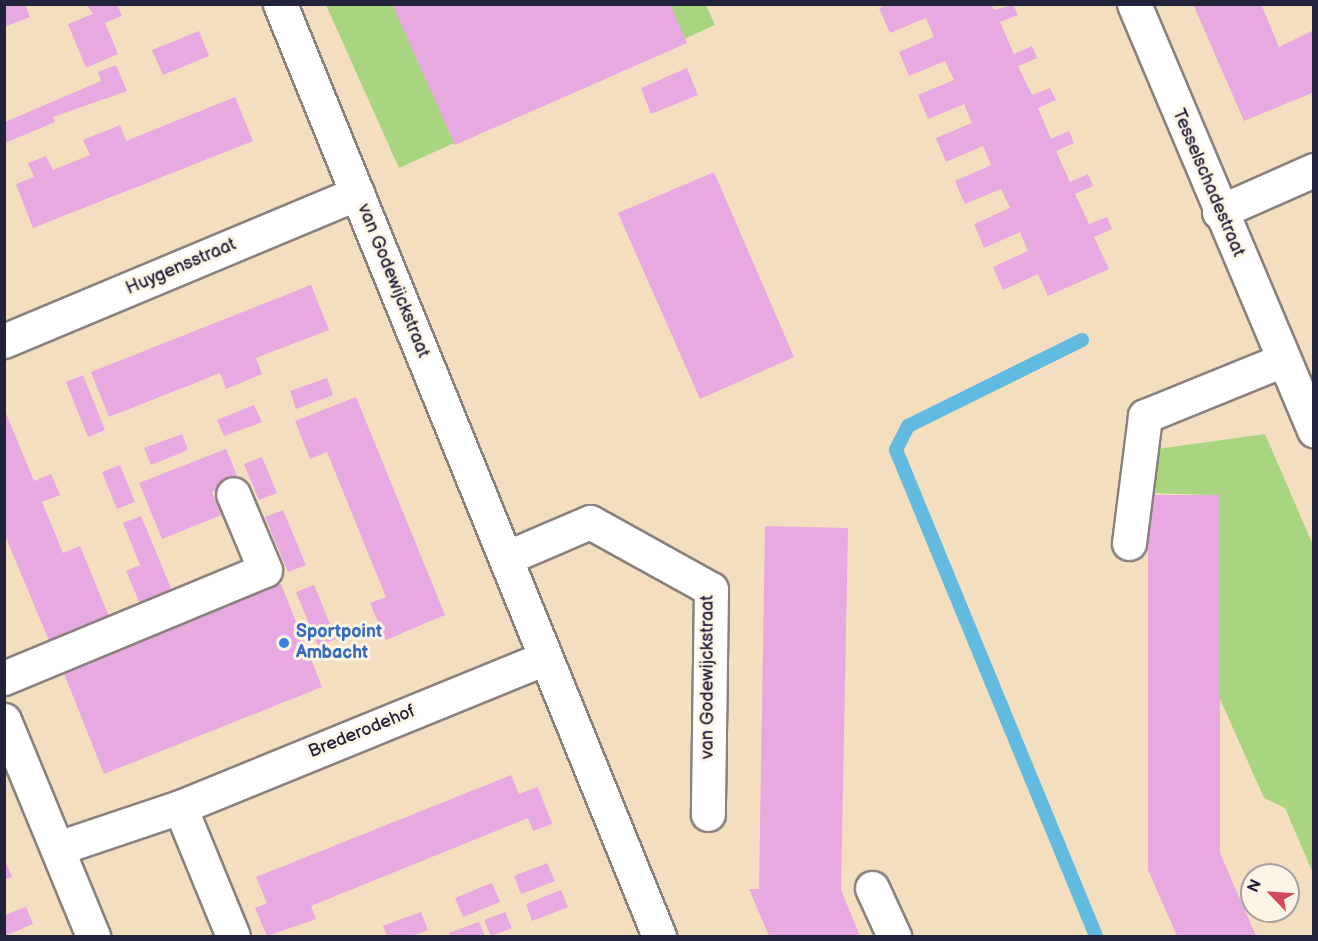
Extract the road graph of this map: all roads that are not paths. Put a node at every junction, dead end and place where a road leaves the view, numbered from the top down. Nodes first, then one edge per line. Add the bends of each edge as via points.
1 (280, 4) edge
2 (1134, 4) edge
3 (1314, 170) edge
4 (357, 193) junction
5 (1219, 212) junction
6 (4, 341) edge
7 (1283, 360) junction
8 (1314, 431) edge
9 (233, 494) dead end
10 (1129, 543) dead end
11 (506, 558) junction
12 (545, 657) junction
13 (4, 678) edge
14 (8, 738) edge
15 (180, 807) junction
16 (708, 814) dead end
17 (58, 848) junction
18 (872, 888) dead end
19 (93, 936) edge
20 (233, 936) edge
21 (659, 936) edge
22 (894, 936) edge

1 - 4 street, van Godewijckstraat
2 - 5 street, Tesselschadestraat
3 - 5 street
4 - 6 street, Huygensstraat
4 - 11 street, van Godewijckstraat
5 - 7 street, Tesselschadestraat
7 - 8 street, Tesselschadestraat
7 - 10 street via 1144,416
9 - 13 street via 265,570
11 - 12 street, van Godewijckstraat
11 - 16 street, van Godewijckstraat via 590,522 711,589
12 - 15 street, Brederodehof
12 - 21 street, van Godewijckstraat
14 - 17 street
15 - 17 street, Brederodehof
15 - 20 street
17 - 19 street
18 - 22 street

